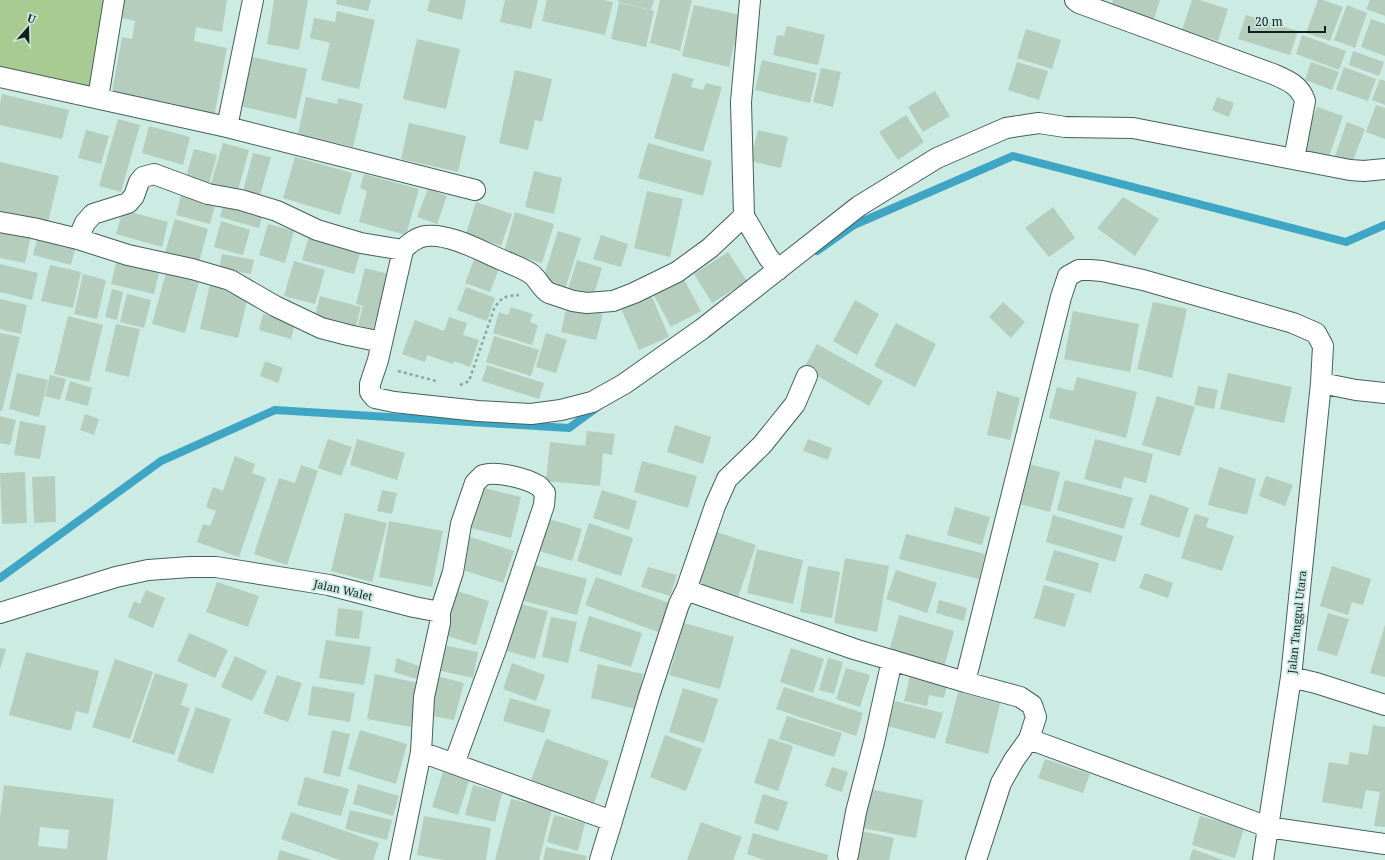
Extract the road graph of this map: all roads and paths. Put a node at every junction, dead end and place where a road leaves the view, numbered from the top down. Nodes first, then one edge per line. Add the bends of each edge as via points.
1 (114, 0) edge
2 (253, 0) edge
3 (750, 0) edge
4 (1075, 0) edge
5 (0, 77) edge
6 (98, 98) junction
7 (227, 127) junction
8 (1294, 159) junction
9 (1385, 169) edge
10 (475, 190) dead end
11 (744, 216) junction
12 (0, 222) edge
13 (78, 239) junction
14 (403, 250) junction
15 (778, 270) junction
16 (546, 291) junction
17 (382, 342) junction
18 (376, 365) junction
19 (807, 376) dead end
20 (438, 382) dead end
21 (458, 385) dead end
22 (1327, 385) junction
23 (1385, 393) edge
24 (686, 590) junction
25 (440, 612) junction
26 (0, 613) edge
27 (892, 660) junction
28 (1302, 680) junction
29 (965, 682) junction
30 (1385, 705) edge
31 (1029, 739) junction
32 (421, 752) junction
33 (454, 764) junction
34 (612, 821) junction
35 (1268, 826) junction
36 (1385, 844) edge
37 (848, 855) dead end
38 (399, 860) edge
39 (600, 860) edge
40 (976, 860) edge
41 (1262, 860) edge

1 - 6 street
2 - 7 street
3 - 11 street via 741,102
4 - 8 street via 1273,74 1298,87 1305,101
5 - 6 street
6 - 7 street
7 - 10 street
8 - 9 street via 1350,170
8 - 15 street via 1133,128 1065,127 1039,123 1006,128 937,158 859,206
11 - 15 street
11 - 16 street via 710,248 677,272 613,301 573,301
12 - 13 street
13 - 14 street via 85,223 93,214 128,203 143,177 154,174 208,194 241,200 277,211 317,230 361,243
13 - 17 street via 128,255 230,280 275,306 321,328
14 - 16 street via 408,244 426,236 446,238 530,273
14 - 17 street
15 - 18 street via 702,329 624,384 592,402 561,410 531,414 381,400 370,392
16 - 21 path via 533,295 508,295 499,300 469,381
17 - 18 street
18 - 20 path
19 - 24 street via 795,404 762,445 727,479
22 - 23 street
22 - 28 street, Jalan Tanggul Utara
22 - 29 street, Jalan Tanggul Utara via 1323,346 1316,333 1293,323 1143,280 1090,270 1079,270 1068,276
24 - 27 street
24 - 34 street via 649,696
25 - 26 street, Jalan Walet via 329,585 216,567 190,566 148,570 116,577
25 - 32 street via 440,623 424,697
25 - 33 street via 453,572 461,524 475,483 483,475 503,474 539,486 545,493 544,505
27 - 29 street
27 - 37 street
28 - 30 street
28 - 35 street, Jalan Tanggul Utara
29 - 31 street via 1020,697 1032,704 1036,717
31 - 35 street
31 - 40 street via 1001,783
32 - 33 street
32 - 38 street
33 - 34 street
34 - 39 street
35 - 36 street
35 - 41 street, Jalan Tanggul Utara

